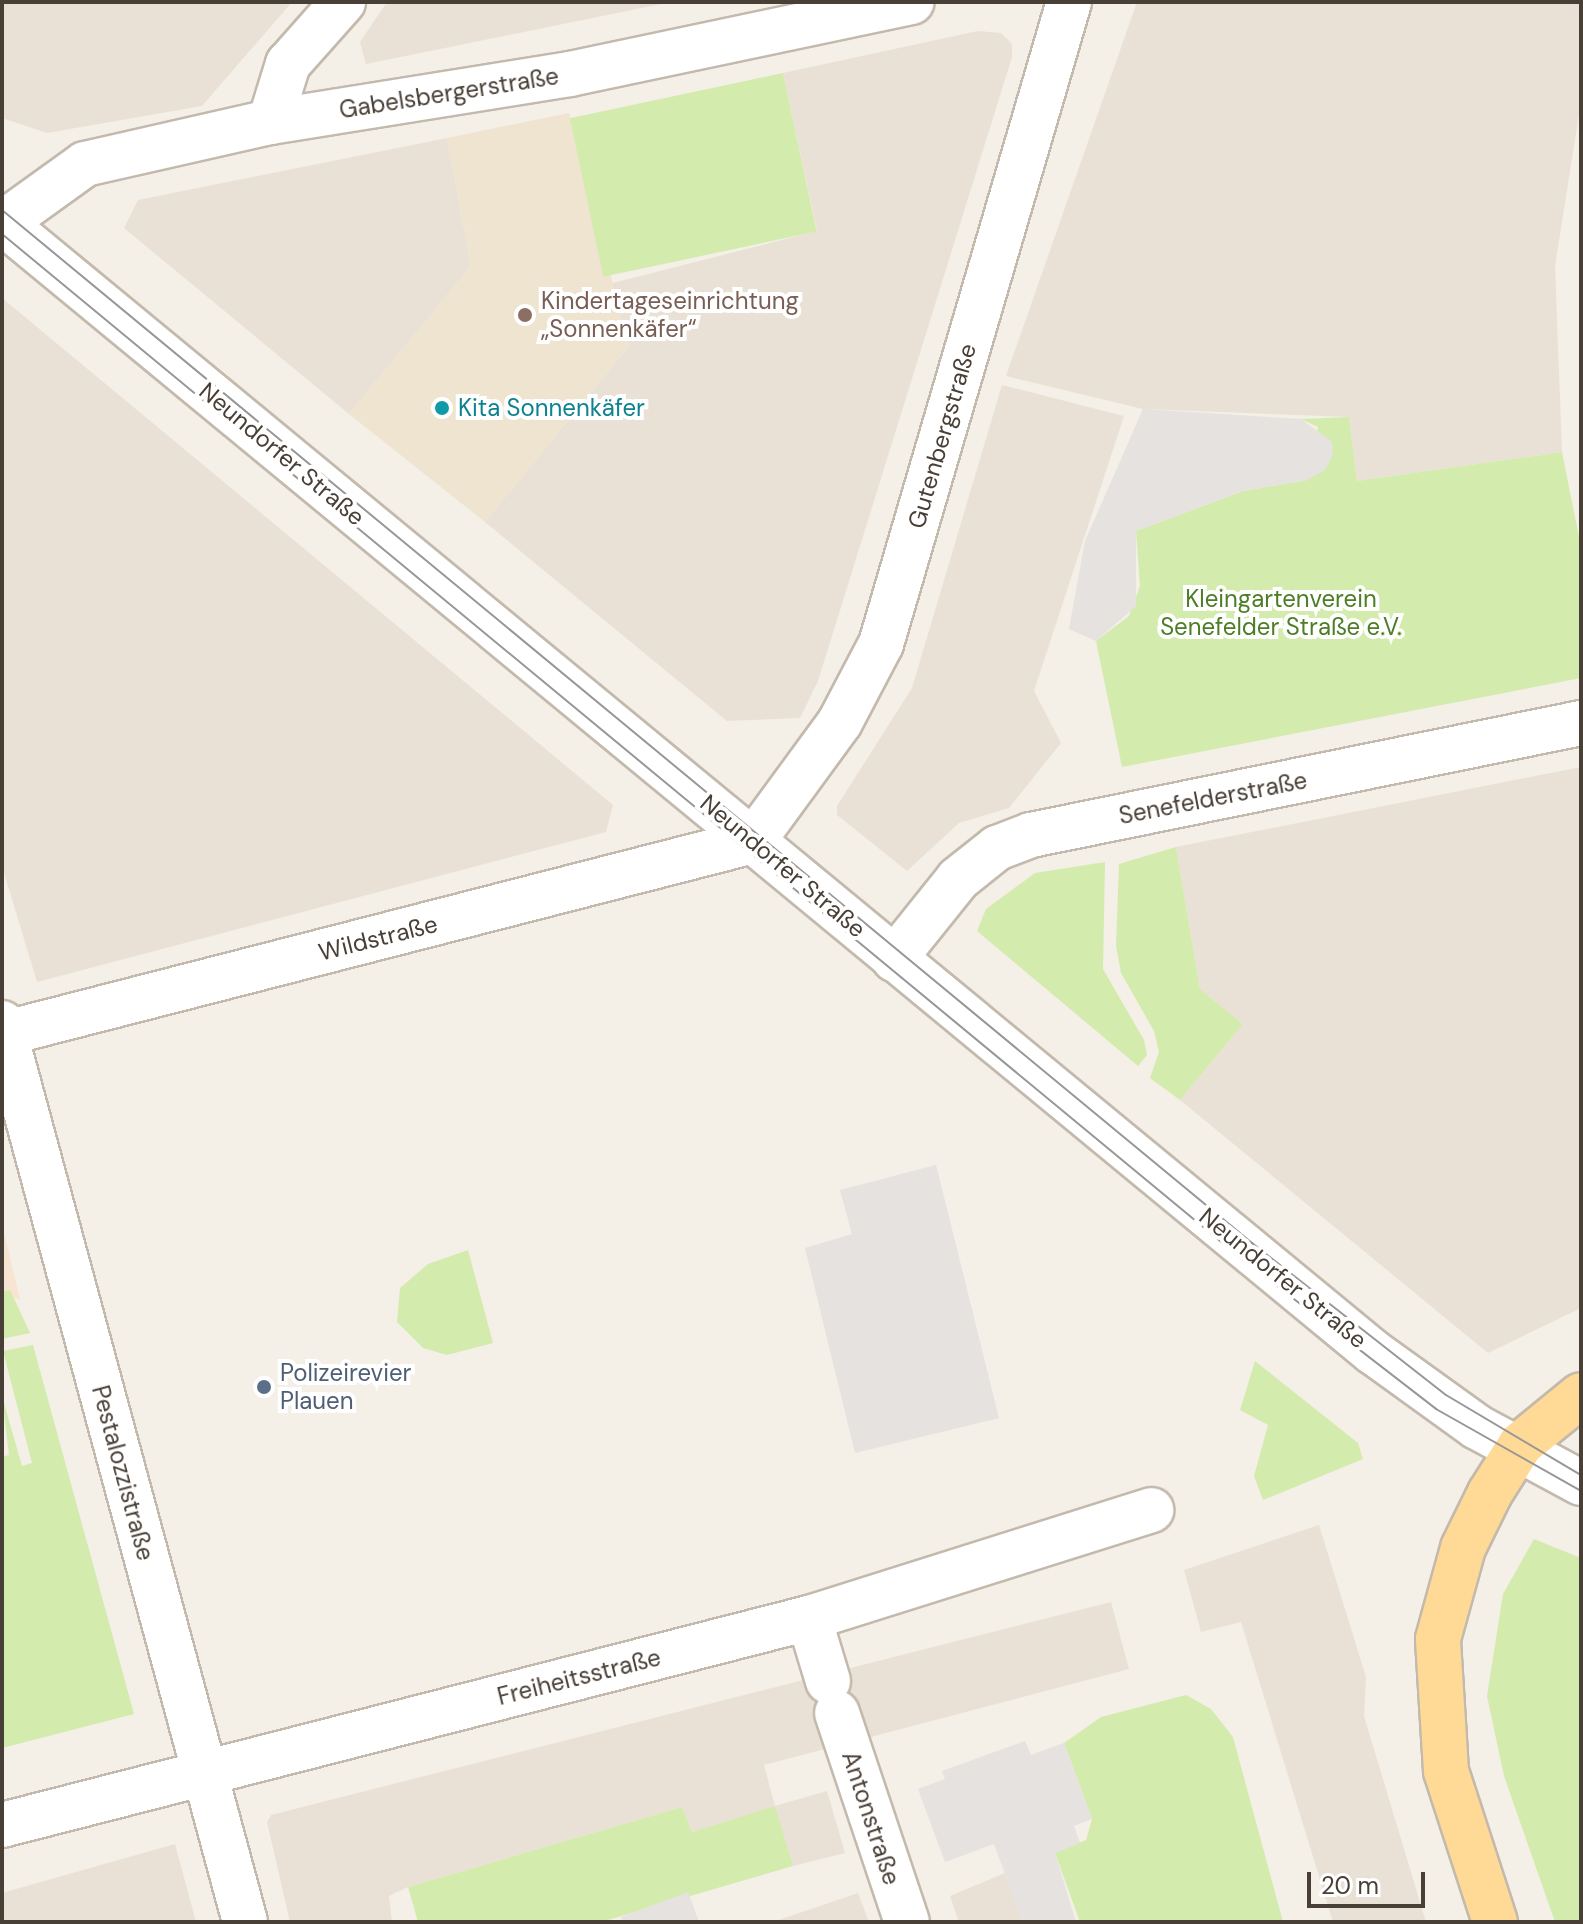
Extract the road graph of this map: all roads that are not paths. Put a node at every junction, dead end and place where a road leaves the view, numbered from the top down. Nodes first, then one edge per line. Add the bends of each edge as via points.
1 (343, 2) edge
2 (912, 2) edge
3 (1069, 2) edge
4 (270, 122) junction
5 (2, 222) edge
6 (1581, 723) edge
7 (753, 841) junction
8 (894, 959) junction
9 (3, 1030) edge
10 (1581, 1395) edge
11 (1516, 1451) junction
12 (1581, 1483) edge
13 (1151, 1510) dead end
14 (809, 1618) junction
15 (204, 1773) junction
16 (2, 1825) edge
17 (245, 1922) edge
18 (907, 1922) edge
19 (1495, 1922) edge

1 - 4 street via 288,64
2 - 4 street, Gabelsbergerstraße via 570,74
3 - 7 street, Gutenbergstraße via 881,644 840,722
4 - 5 street, Gabelsbergerstraße via 85,164
5 - 7 street, Neundorfer Straße
6 - 8 street, Senefelderstraße via 1031,835 997,848 958,879
7 - 8 street, Neundorfer Straße
7 - 9 street, Wildstraße
8 - 11 street, Neundorfer Straße via 1373,1352
9 - 15 street, Pestalozzistraße
10 - 11 main road
11 - 12 street, Neundorfer Straße
11 - 19 main road via 1463,1548 1438,1639 1435,1678 1446,1771
13 - 14 street, Freiheitsstraße
14 - 15 street, Freiheitsstraße
14 - 18 street, Antonstraße
15 - 16 street, Freiheitsstraße
15 - 17 street, Pestalozzistraße

